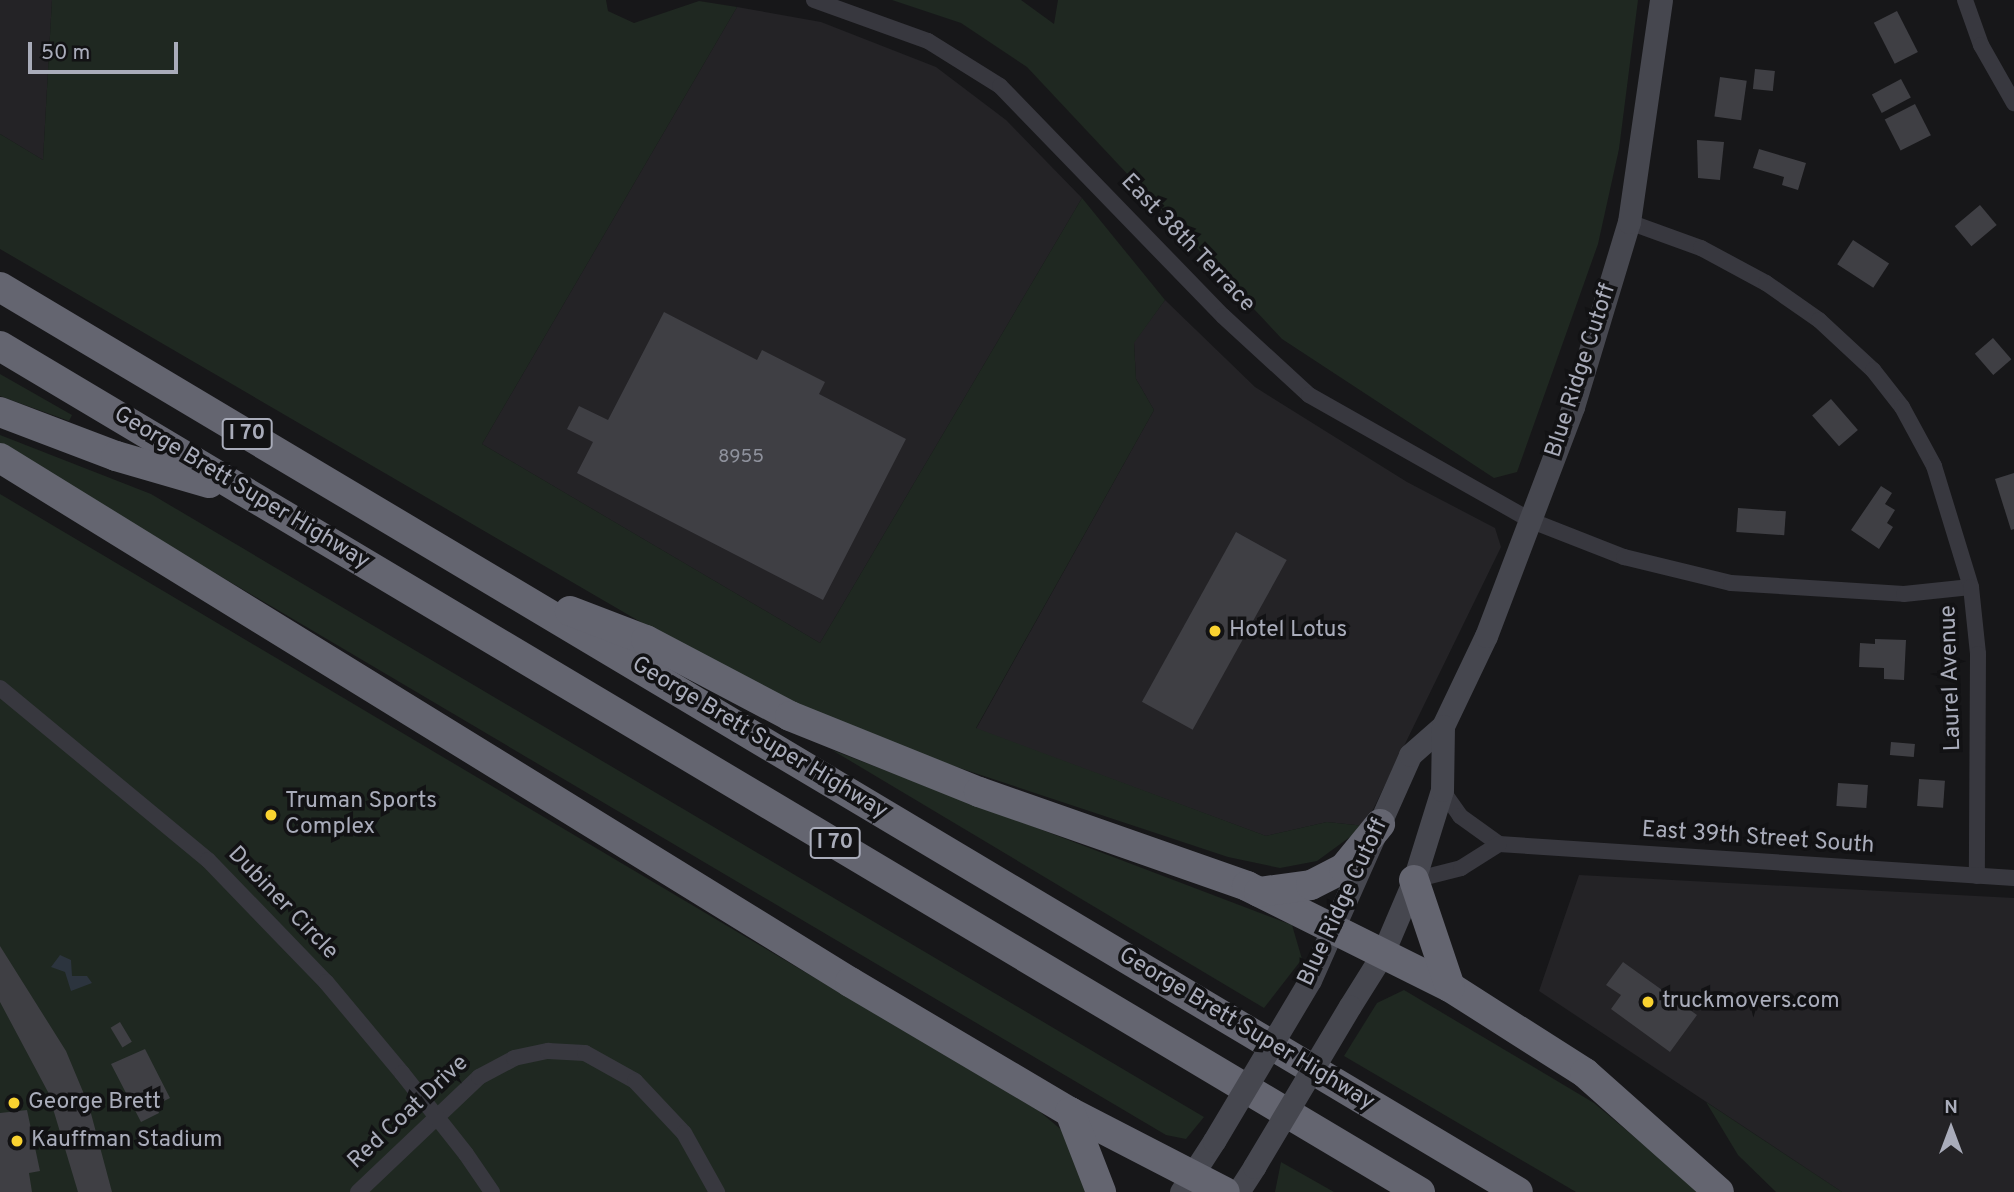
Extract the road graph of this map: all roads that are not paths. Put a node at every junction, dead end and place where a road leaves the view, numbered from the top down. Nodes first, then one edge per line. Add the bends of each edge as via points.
1 (814, 0) edge
2 (1661, 0) edge
3 (1965, 0) edge
4 (2014, 103) edge
5 (1629, 222) junction
6 (0, 287) edge
7 (0, 346) edge
8 (0, 412) edge
9 (0, 458) edge
10 (249, 494) junction
11 (1532, 521) junction
12 (494, 582) junction
13 (1971, 587) junction
14 (0, 688) edge
15 (1443, 726) junction
16 (1442, 790) junction
17 (1380, 824) junction
18 (1499, 844) junction
19 (1978, 876) junction
20 (2014, 878) edge
21 (1413, 880) junction
22 (1259, 892) junction
23 (1335, 933) junction
24 (1382, 955) junction
25 (1450, 987) junction
26 (1070, 1112) junction
27 (1186, 1183) edge
28 (358, 1192) edge
29 (492, 1192) edge
30 (717, 1192) edge
31 (1101, 1192) edge
32 (1225, 1192) edge
33 (1238, 1192) edge
34 (1420, 1192) edge
35 (1518, 1192) edge
36 (1719, 1192) edge

1 - 11 street, East 38th Terrace via 928,41 1000,86 1223,316 1309,395
2 - 5 main road, Blue Ridge Cutoff via 1649,111
3 - 4 street via 1981,45
5 - 11 main road, Blue Ridge Cutoff
5 - 13 street, Laurel Avenue via 1701,248 1766,283 1819,320 1873,370 1902,407 1934,466
6 - 12 highway, George Brett Super Highway / I 70
7 - 10 highway, George Brett Super Highway / I 70
8 - 10 highway via 116,456
9 - 26 highway
10 - 34 highway, George Brett Super Highway / I 70
11 - 13 street, East 38th Terrace via 1624,557 1731,583 1904,594
11 - 15 main road, Blue Ridge Cutoff
12 - 22 highway via 646,640 816,726 979,792
12 - 35 highway, George Brett Super Highway / I 70
13 - 19 street, Laurel Avenue via 1978,654
14 - 29 street, Dubiner Circle, bridge via 208,860 309,963 402,1073
15 - 16 main road, Blue Ridge Cutoff
15 - 17 main road, Blue Ridge Cutoff via 1410,755
16 - 18 street via 1460,816
16 - 21 main road, Blue Ridge Cutoff
17 - 22 highway via 1344,868 1311,885
17 - 23 main road, Blue Ridge Cutoff
18 - 19 street, East 39th Street South
18 - 21 street via 1461,867
19 - 20 street, East 39th Street South
21 - 24 main road, Blue Ridge Cutoff
21 - 25 highway
22 - 23 highway
23 - 24 highway
23 - 27 main road, Blue Ridge Cutoff, bridge
24 - 25 highway
24 - 33 main road, Blue Ridge Cutoff, bridge
25 - 36 highway via 1585,1073
26 - 27 highway
26 - 31 highway
27 - 32 highway
28 - 30 street, Red Coat Drive via 479,1077 514,1058 566,1051 604,1061 651,1095 684,1133

